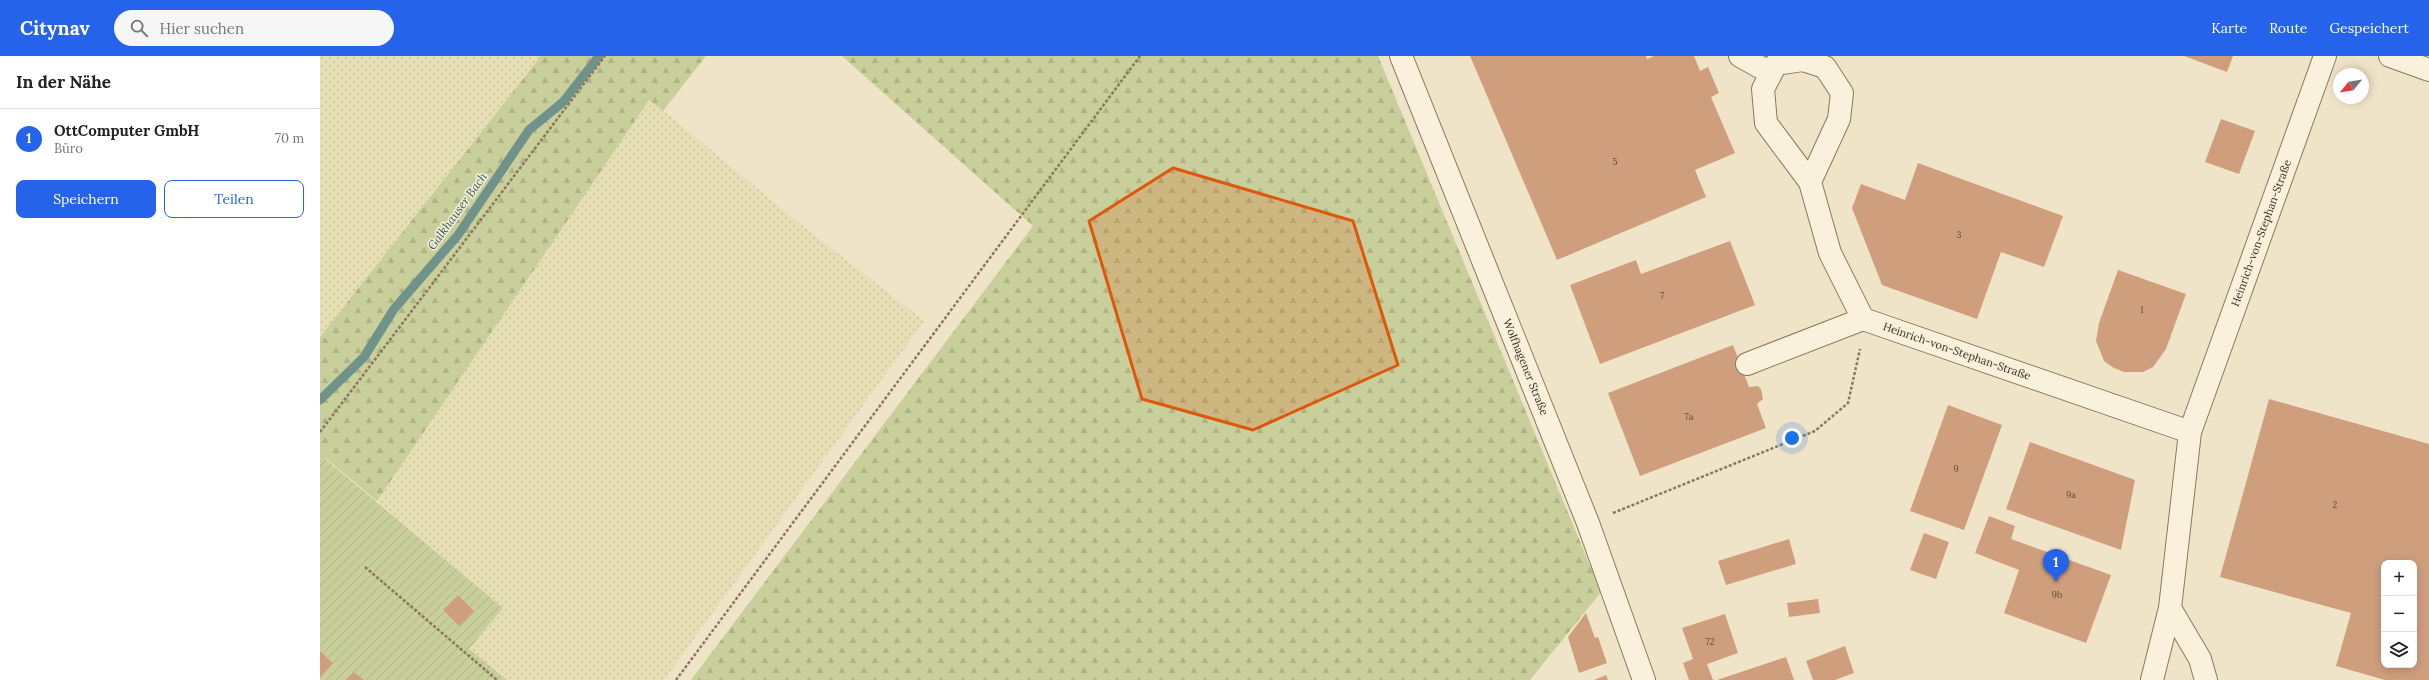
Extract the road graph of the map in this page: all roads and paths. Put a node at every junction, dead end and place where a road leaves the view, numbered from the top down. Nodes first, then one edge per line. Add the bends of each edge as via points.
1 (605, 56) edge
2 (1140, 56) edge
3 (1401, 56) edge
4 (1740, 56) edge
5 (2325, 56) edge
6 (2390, 56) edge
7 (2429, 70) edge
8 (1771, 73) junction
9 (1810, 182) junction
10 (1863, 318) junction
11 (1746, 364) dead end
12 (320, 432) edge
13 (2190, 432) junction
14 (1588, 523) junction
15 (365, 567) dead end
16 (2170, 608) junction
17 (496, 680) edge
18 (676, 680) edge
19 (1644, 680) edge
20 (2152, 680) edge
21 (2206, 680) edge

1 - 12 path
2 - 18 path
3 - 14 street, Wolfhagener Straße
4 - 8 street
5 - 13 street, Heinrich-von-Stephan-Straße
6 - 7 street
8 - 9 street via 1763,89 1766,123
8 - 9 street via 1776,64 1802,60 1825,67 1842,93 1839,119
9 - 10 street via 1830,253
10 - 11 street
10 - 13 street, Heinrich-von-Stephan-Straße
10 - 14 path via 1864,332 1848,403 1815,431
13 - 16 street, Heinrich-von-Stephan-Straße
14 - 19 street, Wolfhagener Straße
15 - 17 path
16 - 20 street, Heinrich-von-Stephan-Straße
16 - 21 street via 2200,659

